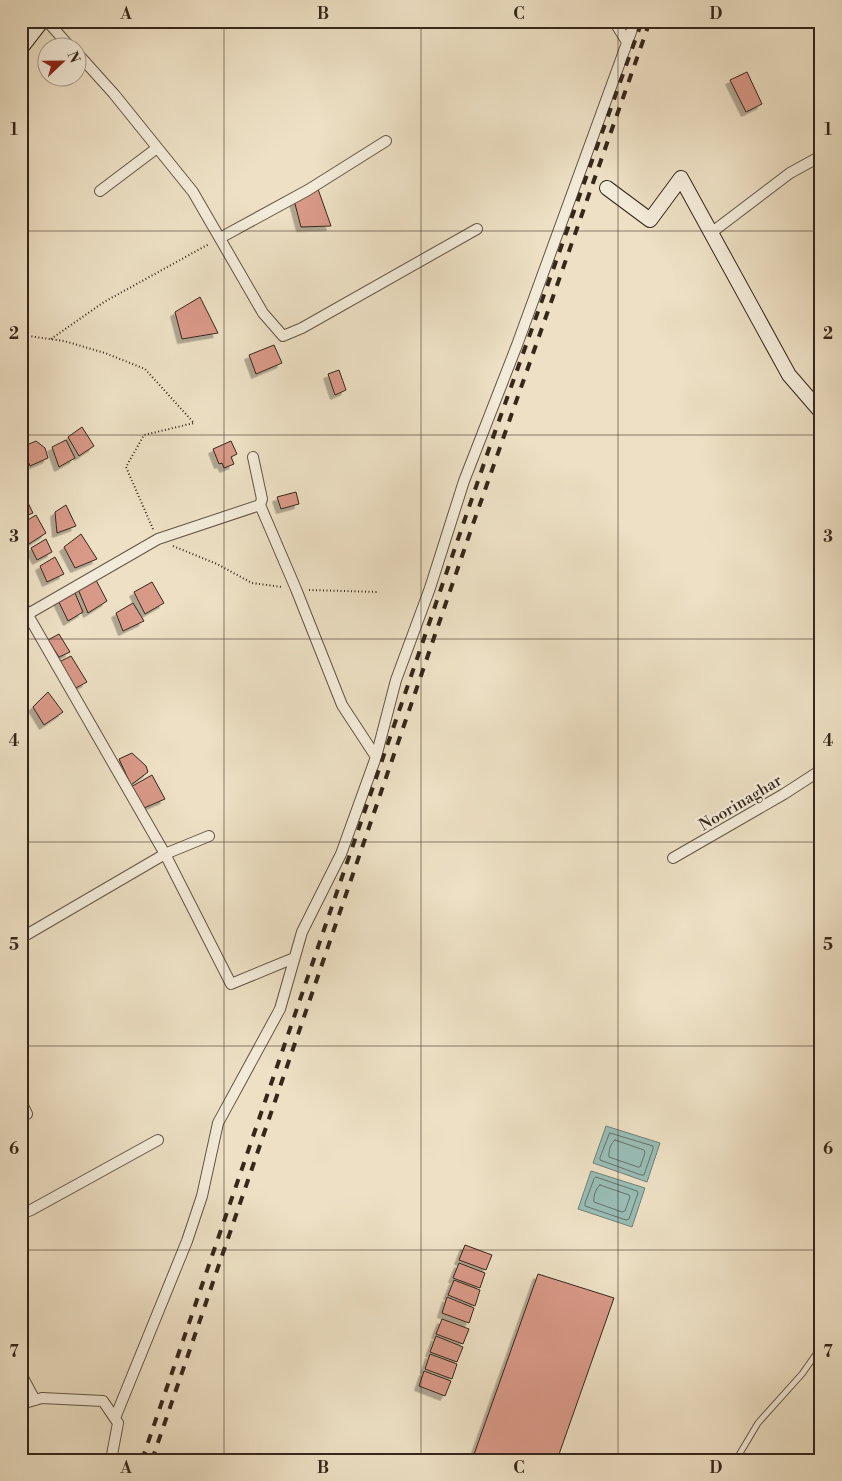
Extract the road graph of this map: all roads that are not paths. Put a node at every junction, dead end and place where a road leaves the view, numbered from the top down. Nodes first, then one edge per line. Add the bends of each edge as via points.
1 (42, 21) edge
2 (47, 21) edge
3 (614, 21) edge
4 (634, 21) edge
5 (62, 38) edge
6 (627, 42) junction
7 (21, 48) edge
8 (88, 65) edge
9 (386, 141) dead end
10 (156, 148) junction
11 (821, 156) edge
12 (607, 188) dead end
13 (100, 191) dead end
14 (477, 229) dead end
15 (710, 233) junction
16 (220, 238) junction
17 (821, 412) edge
18 (253, 458) dead end
19 (260, 505) junction
20 (21, 603) edge
21 (28, 614) junction
22 (376, 757) junction
23 (821, 770) edge
24 (209, 836) dead end
25 (165, 854) junction
26 (673, 858) dead end
27 (21, 938) edge
28 (294, 958) junction
29 (21, 1102) edge
30 (27, 1114) dead end
31 (158, 1140) dead end
32 (21, 1214) edge
33 (821, 1347) edge
34 (21, 1374) edge
35 (35, 1400) junction
36 (21, 1404) edge
37 (115, 1418) junction
38 (111, 1460) edge
39 (736, 1460) edge

1 - 7 street
2 - 5 street
3 - 6 street
4 - 6 street
6 - 22 street via 464,481 396,680
8 - 10 street
9 - 16 street via 308,190
10 - 13 street
10 - 16 street via 193,192
11 - 15 street via 790,173
12 - 15 street via 650,220 681,178
14 - 16 street via 283,336 263,313
15 - 17 street via 789,375
18 - 19 street via 262,498
19 - 21 street via 158,539
19 - 22 street via 342,705
20 - 21 street
21 - 25 street
22 - 28 street via 341,854 302,932
23 - 26 street, Noorinaghar
24 - 25 street
25 - 27 street
25 - 28 street via 231,984
28 - 37 street via 280,1009 218,1123 202,1196 187,1241
29 - 30 street
31 - 32 street
33 - 39 lane via 802,1374 758,1422
34 - 35 street
35 - 36 street
35 - 37 street via 62,1398 103,1402
37 - 38 street via 118,1424

